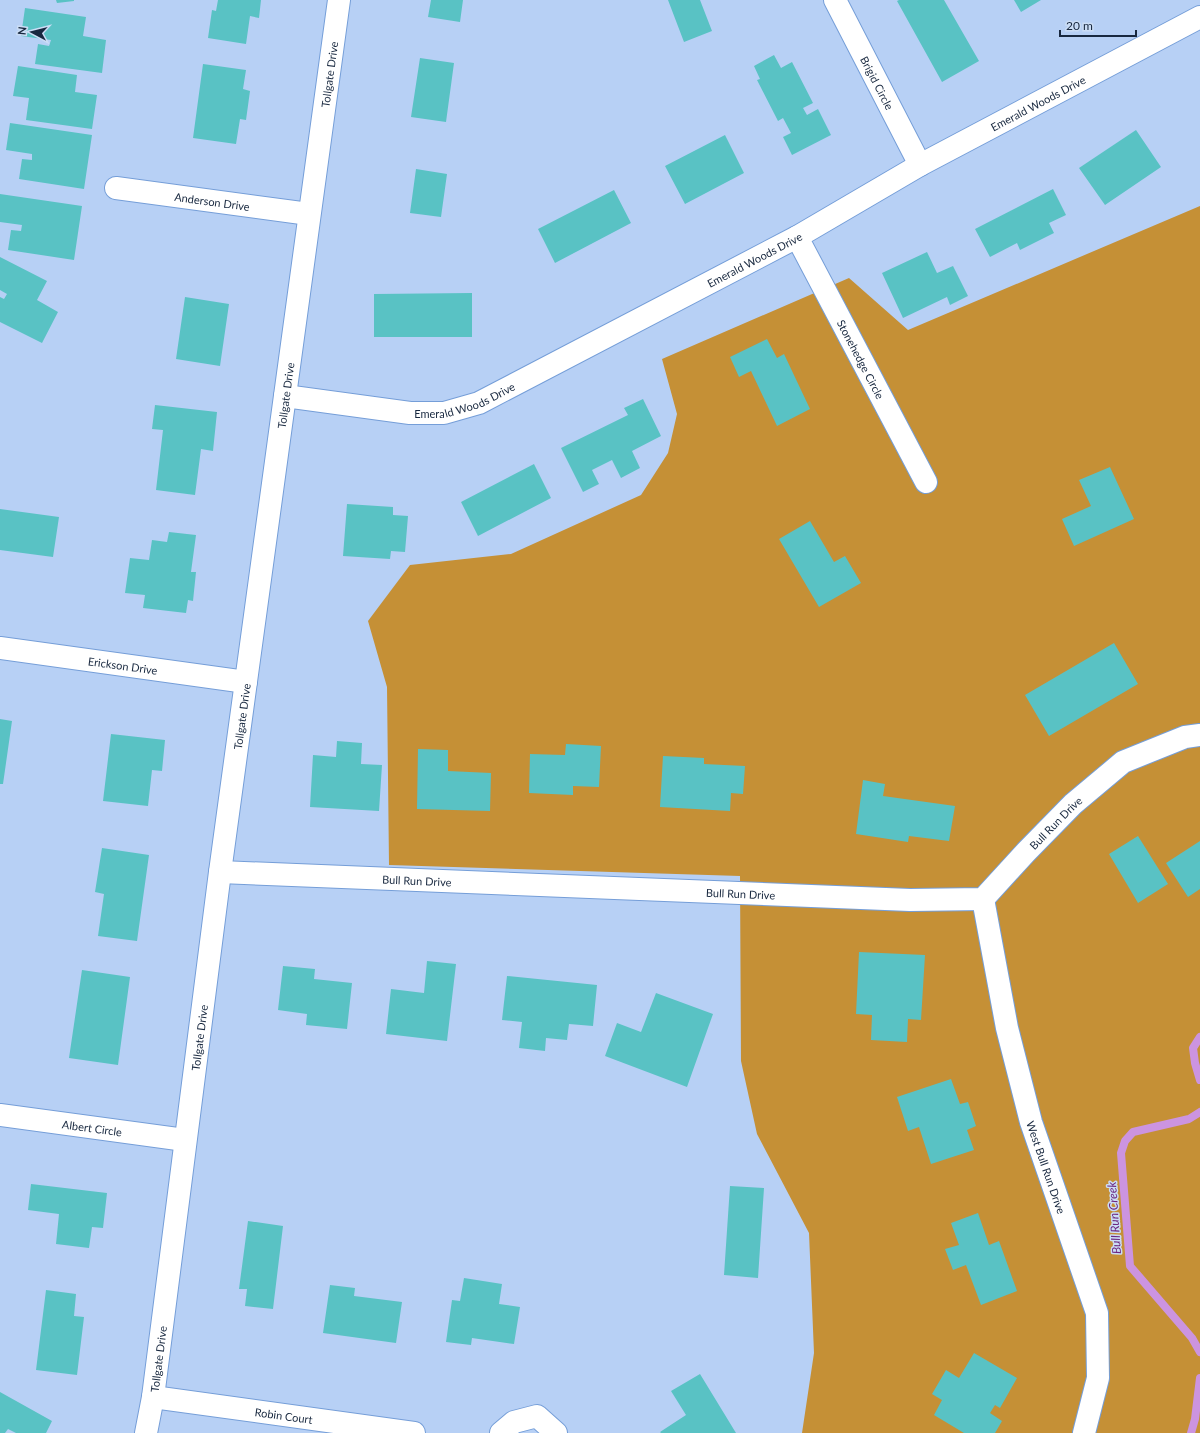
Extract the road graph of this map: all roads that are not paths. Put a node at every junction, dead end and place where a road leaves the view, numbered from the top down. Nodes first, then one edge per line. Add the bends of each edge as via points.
1 (339, 0) edge
2 (835, 0) edge
3 (1200, 17) edge
4 (920, 165) junction
5 (116, 188) dead end
6 (309, 214) junction
7 (797, 237) junction
8 (285, 396) junction
9 (926, 482) dead end
10 (0, 648) edge
11 (246, 682) junction
12 (1200, 735) edge
13 (220, 872) junction
14 (983, 900) junction
15 (0, 1115) edge
16 (185, 1140) junction
17 (153, 1397) junction
18 (146, 1433) edge
19 (414, 1433) edge
20 (501, 1433) edge
21 (556, 1433) edge
22 (1084, 1433) edge

1 - 6 street, Tollgate Drive
2 - 4 street, Brigid Circle
3 - 4 street, Emerald Woods Drive
4 - 7 street, Emerald Woods Drive
5 - 6 street, Anderson Drive
6 - 8 street, Tollgate Drive
7 - 8 street, Emerald Woods Drive via 479,403 444,413 410,413
7 - 9 street, Stonehedge Circle
8 - 11 street, Tollgate Drive
10 - 11 street, Erickson Drive
11 - 13 street, Tollgate Drive
12 - 14 street, Bull Run Drive via 1185,738 1123,762 1073,804
13 - 14 street, Bull Run Drive via 910,900
13 - 16 street, Tollgate Drive
14 - 22 street, West Bull Run Drive via 1007,1028 1030,1122 1097,1313 1098,1378
15 - 16 street, Albert Circle
16 - 17 street, Tollgate Drive
17 - 18 street, Tollgate Drive
17 - 19 street, Robin Court
20 - 21 street via 514,1422 537,1416

